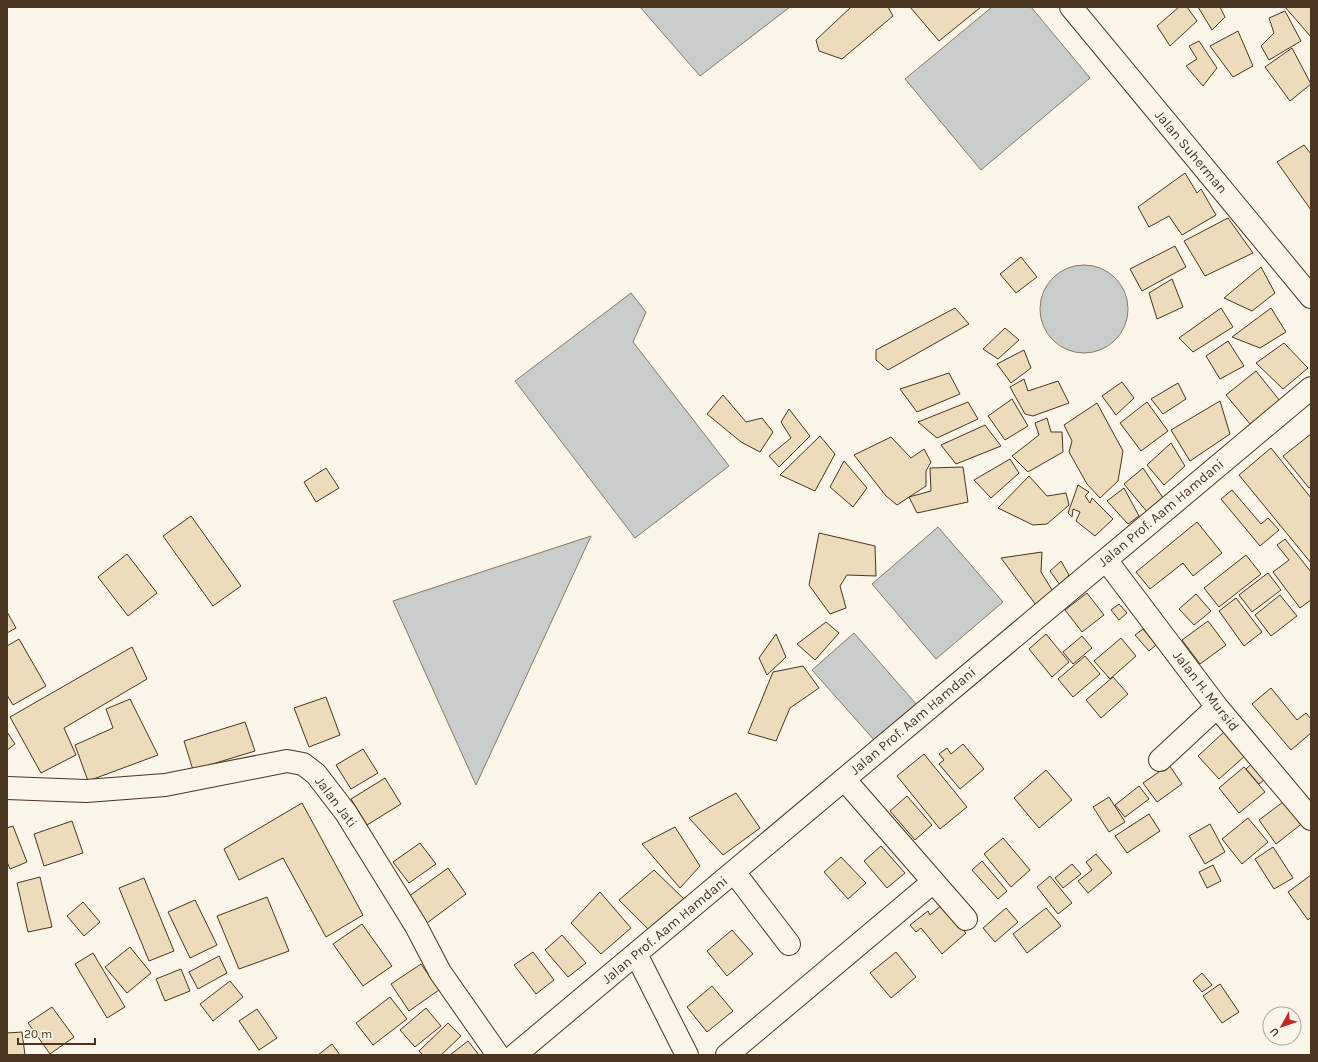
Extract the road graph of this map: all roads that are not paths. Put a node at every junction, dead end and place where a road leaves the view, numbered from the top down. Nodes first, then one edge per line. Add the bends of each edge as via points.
1 (1071, 7) edge
2 (1311, 297) edge
3 (1311, 388) edge
4 (1106, 560) junction
5 (1217, 707) junction
6 (1160, 760) dead end
7 (844, 779) junction
8 (7, 788) edge
9 (1311, 819) edge
10 (734, 872) junction
11 (933, 882) junction
12 (966, 919) dead end
13 (789, 944) dead end
14 (636, 954) junction
15 (498, 1055) edge
16 (515, 1055) edge
17 (687, 1055) edge
18 (727, 1055) edge

1 - 2 street, Jalan Suherman
3 - 4 street, Jalan Prof. Aam Hamdani
4 - 5 street, Jalan H. Mursid
4 - 7 street, Jalan Prof. Aam Hamdani
5 - 6 street
5 - 9 street, Jalan H. Mursid
7 - 10 street, Jalan Prof. Aam Hamdani
7 - 11 street
8 - 15 street, Jalan Jati via 86,791 165,785 287,761 303,764 316,774 346,814 398,896 440,972
10 - 13 street
10 - 14 street, Jalan Prof. Aam Hamdani
11 - 12 street
11 - 18 street
14 - 16 street, Jalan Prof. Aam Hamdani
14 - 17 street

